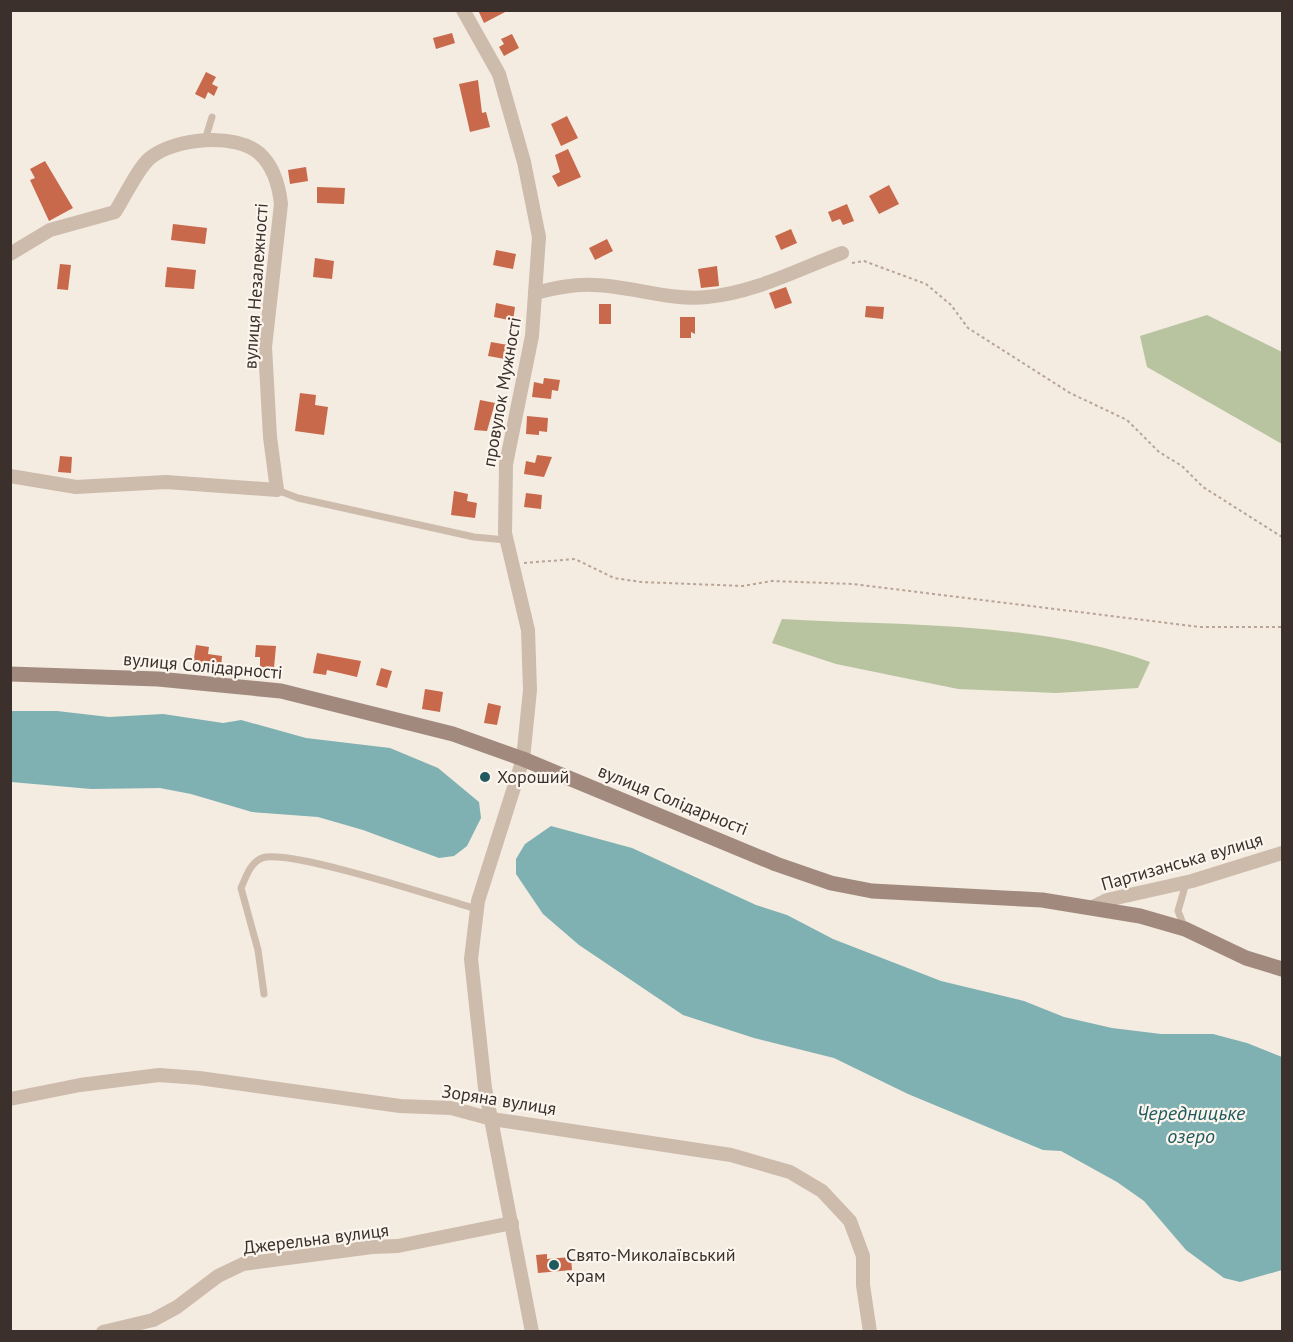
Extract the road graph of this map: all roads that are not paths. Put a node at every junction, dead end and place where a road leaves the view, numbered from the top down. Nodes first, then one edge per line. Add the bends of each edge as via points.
1 (463, 10) edge
2 (212, 117) dead end
3 (206, 140) junction
4 (10, 254) edge
5 (844, 258) road end
6 (535, 293) junction
7 (10, 476) edge
8 (277, 490) junction
9 (506, 540) junction
10 (10, 674) edge
11 (523, 759) junction
12 (1282, 853) edge
13 (1186, 883) junction
14 (1091, 908) junction
15 (477, 909) junction
16 (1185, 929) junction
17 (1282, 969) edge
18 (264, 994) dead end
19 (10, 1098) edge
20 (492, 1119) junction
21 (512, 1223) junction
22 (103, 1332) edge
23 (532, 1332) edge
24 (870, 1332) edge

1 - 6 street, провулок Мужності via 499,74 524,162 539,237
2 - 3 lane
3 - 4 street, вулиця Незалежності via 178,143 150,158 116,212 50,230
3 - 8 street, вулиця Незалежності via 236,142 260,154 278,182 281,204 265,347
5 - 6 street via 745,290 707,297 664,296 595,285 565,285
6 - 9 street, провулок Мужності via 532,336 506,464
7 - 8 street via 76,487 166,482
8 - 9 lane via 474,537
9 - 11 street, провулок Мужності via 528,630 530,690
10 - 11 main road, вулиця Солідарності via 158,679 281,691 453,734
11 - 14 main road, вулиця Солідарності via 831,883 872,891 1042,900
11 - 15 street, провулок Мужності
12 - 13 street, Партизанська вулиця
13 - 14 street, Партизанська вулиця via 1107,900
13 - 16 lane via 1178,911
14 - 16 main road, вулиця Солідарності
15 - 18 lane via 342,870 281,857 262,858 250,867 241,888 258,950
15 - 20 street, провулок Мужності via 471,959
16 - 17 main road, вулиця Солідарності via 1246,958
19 - 20 street, Зоряна вулиця via 159,1075 400,1106 451,1108
20 - 21 street, провулок Мужності
20 - 24 street, Зоряна вулиця via 731,1155 790,1172 822,1191 850,1221 863,1256
21 - 22 street, Джерельна вулиця via 398,1246 243,1264 218,1276 153,1320
21 - 23 street, провулок Мужності

